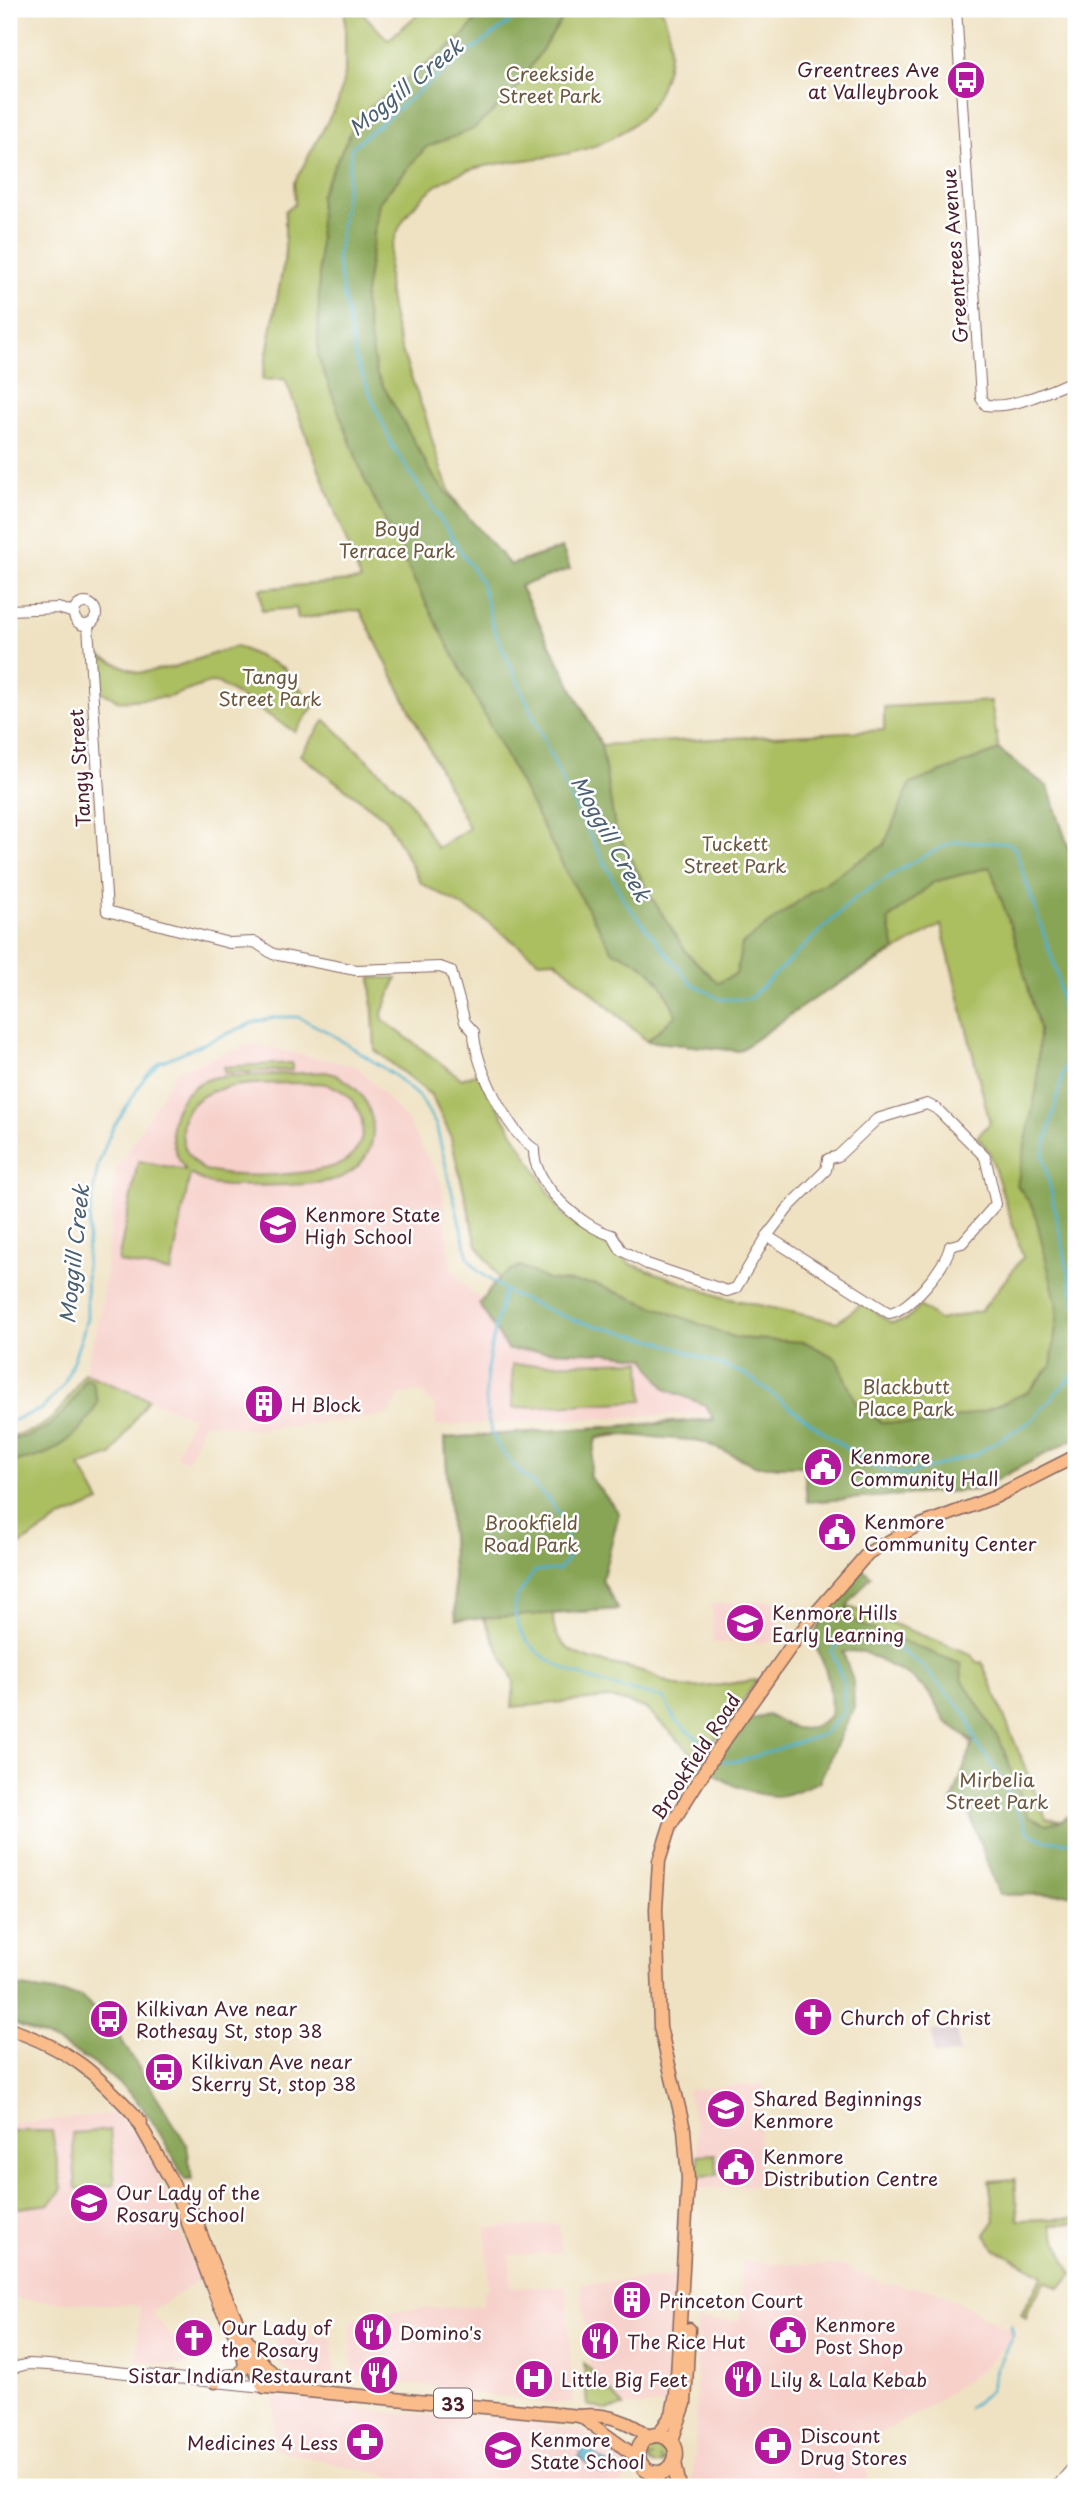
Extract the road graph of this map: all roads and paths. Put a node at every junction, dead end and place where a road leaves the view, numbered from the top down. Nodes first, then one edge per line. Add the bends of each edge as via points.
1 (956, 9) edge
2 (1076, 380) edge
3 (9, 610) edge
4 (74, 613) junction
5 (88, 625) junction
6 (768, 1236) junction
7 (1076, 1456) edge
8 (9, 2029) edge
9 (687, 2245) junction
10 (246, 2346) junction
11 (9, 2369) edge
12 (215, 2382) junction
13 (264, 2387) junction
14 (313, 2391) junction
15 (580, 2416) junction
16 (653, 2436) junction
17 (671, 2443) junction
18 (638, 2458) junction
19 (674, 2462) junction
20 (1076, 2464) edge
21 (654, 2473) junction
22 (660, 2487) edge
23 (679, 2487) edge
24 (1056, 2487) edge

1 - 2 street, Greentrees Avenue via 981,398 996,407
3 - 4 street via 58,608
4 - 5 street via 77,623
4 - 5 street via 80,604 94,607 96,618
5 - 6 street, Tangy Street via 105,908 112,914 216,940 238,945 255,942 273,954 356,970 440,967 450,971 465,1022 474,1032 474,1048 486,1083 522,1140 534,1149 533,1162 565,1208 598,1231 612,1234 621,1250 647,1264 727,1291 736,1288
6 - 6 street via 826,1170 828,1159 838,1156 877,1119 927,1104 985,1157 996,1196 994,1208 962,1243 950,1246 947,1259 902,1311 890,1313
7 - 9 main road, Brookfield Road via 995,1497 913,1528 868,1553 809,1621 670,1826 656,1886 660,2027 686,2144
8 - 10 main road, 33 via 45,2042 103,2079 135,2116 173,2183 206,2272
9 - 16 main road, Brookfield Road via 677,2394 671,2414
9 - 17 main road, Brookfield Road via 691,2262 688,2368 683,2411
10 - 12 main road via 240,2375 219,2377
10 - 13 main road, 33
10 - 14 main road, 33 via 277,2377
11 - 12 street via 38,2365
12 - 13 street
13 - 14 main road, 33
14 - 15 main road, 33
15 - 16 main road, 33 via 614,2418
15 - 18 main road
16 - 17 highway, 33
16 - 18 highway via 641,2444
17 - 19 highway
18 - 21 highway via 644,2469
19 - 21 highway via 666,2471
19 - 23 highway
20 - 24 street
21 - 22 highway

